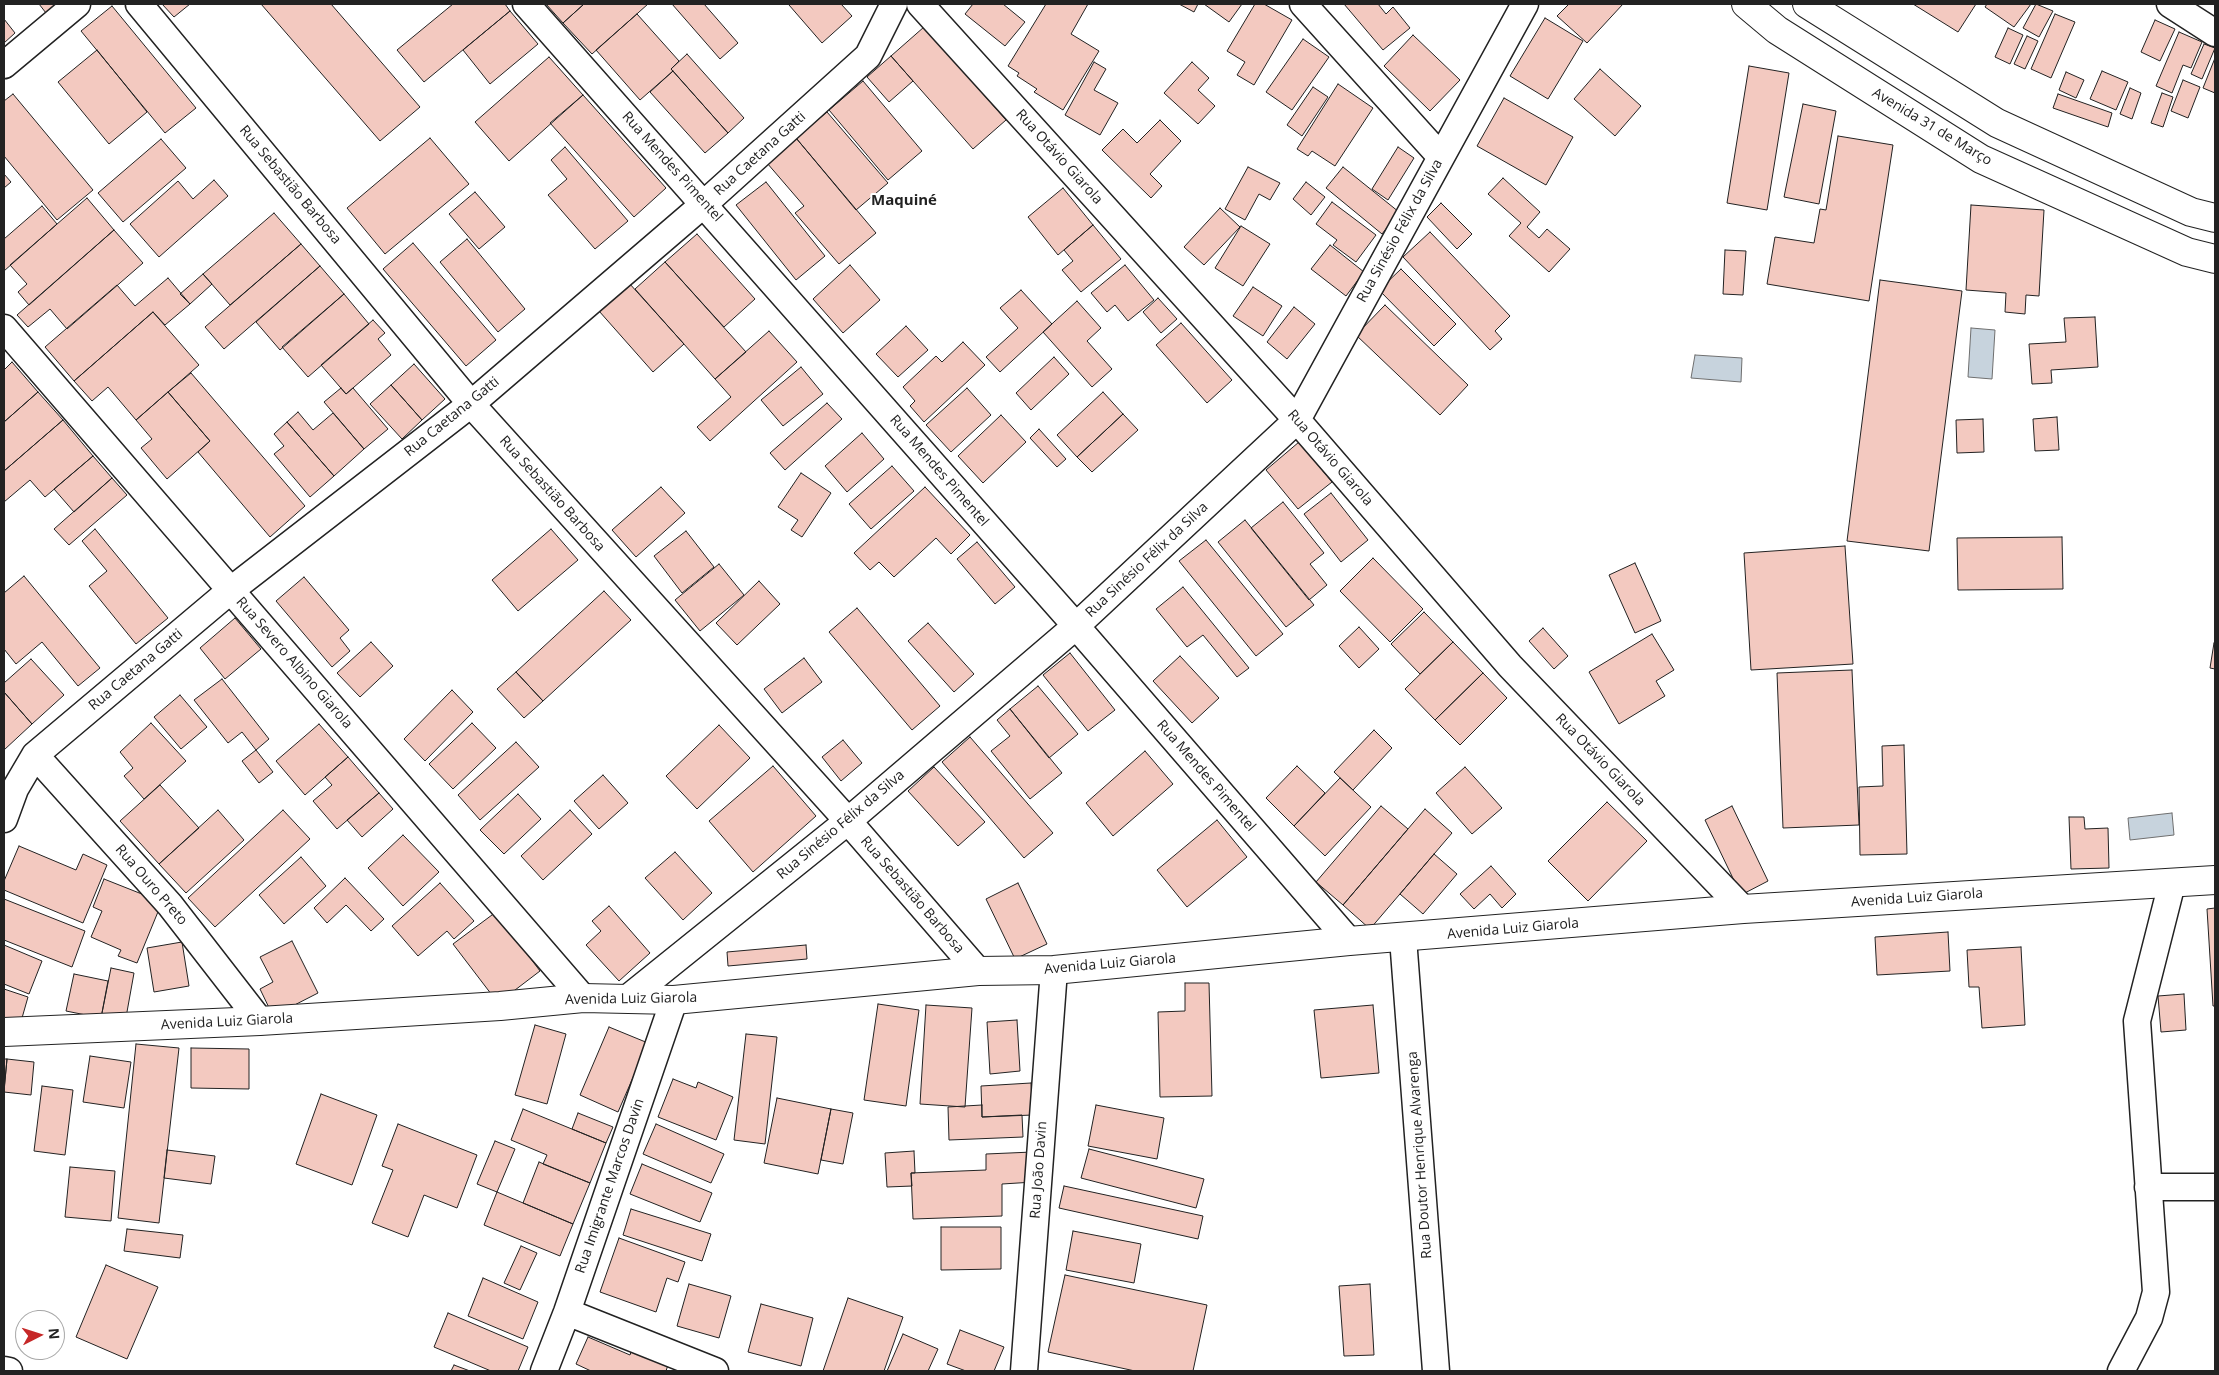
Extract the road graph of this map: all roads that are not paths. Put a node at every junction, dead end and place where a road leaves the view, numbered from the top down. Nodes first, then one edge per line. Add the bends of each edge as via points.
1 (77, 4) edge
2 (139, 4) edge
3 (526, 4) edge
4 (894, 4) edge
5 (920, 4) edge
6 (1303, 4) edge
7 (1525, 4) edge
8 (1746, 4) edge
9 (1792, 4) edge
10 (1807, 4) edge
11 (2170, 4) edge
12 (2213, 27) edge
13 (1778, 30) junction
14 (4, 65) edge
15 (1441, 157) junction
16 (704, 204) junction
17 (2203, 215) edge
18 (2187, 252) junction
19 (2215, 259) edge
20 (4, 328) edge
21 (470, 404) junction
22 (1297, 420) junction
23 (231, 590) junction
24 (1076, 626) junction
25 (35, 755) junction
26 (9, 782) edge
27 (4, 820) edge
28 (848, 821) junction
29 (2215, 880) edge
30 (2172, 882) junction
31 (1743, 909) junction
32 (1403, 938) junction
33 (1349, 942) junction
34 (1054, 970) junction
35 (978, 971) junction
36 (583, 998) junction
37 (628, 998) junction
38 (674, 1000) junction
39 (260, 1022) junction
40 (4, 1032) edge
41 (2215, 1186) edge
42 (2148, 1187) junction
43 (567, 1312) junction
44 (4, 1370) edge
45 (9, 1371) edge
46 (544, 1371) edge
47 (716, 1371) edge
48 (1024, 1371) edge
49 (1436, 1371) edge
50 (2121, 1371) edge

1 - 14 street
2 - 21 street, Rua Sebastião Barbosa
3 - 16 street, Rua Mendes Pimentel
4 - 16 street, Rua Caetana Gatti via 868,56
5 - 22 street, Rua Otávio Giarola
6 - 15 street
7 - 15 street, Rua Sinésio Félix da Silva
8 - 13 street, Avenida 31 de Março
9 - 13 street
10 - 17 street via 1997,123
11 - 12 street
13 - 18 street, Avenida 31 de Março via 1981,160
15 - 22 street, Rua Sinésio Félix da Silva
16 - 21 street, Rua Caetana Gatti
16 - 24 street, Rua Mendes Pimentel
17 - 18 street
18 - 19 street, Avenida 31 de Março
20 - 23 street, Rua Severo Albino Giarola
21 - 23 street, Rua Caetana Gatti
21 - 28 street, Rua Sebastião Barbosa
22 - 24 street, Rua Sinésio Félix da Silva
22 - 31 street, Rua Otávio Giarola via 1510,666
23 - 25 street, Rua Caetana Gatti
23 - 36 street, Rua Severo Albino Giarola
24 - 28 street, Rua Sinésio Félix da Silva
24 - 33 street, Rua Mendes Pimentel
25 - 26 street, Rua Caetana Gatti
25 - 39 street, Rua Ouro Preto via 170,905
26 - 27 street, Rua Caetana Gatti
28 - 35 street, Rua Sebastião Barbosa
28 - 37 street, Rua Sinésio Félix da Silva
29 - 30 street, Avenida Luiz Giarola
30 - 31 street, Avenida Luiz Giarola
30 - 42 street via 2137,1022
31 - 32 street, Avenida Luiz Giarola
32 - 33 street, Avenida Luiz Giarola
32 - 49 street, Rua Doutor Henrique Alvarenga
33 - 34 street, Avenida Luiz Giarola
34 - 35 street, Avenida Luiz Giarola
34 - 48 street, Rua João Davin
35 - 38 street, Avenida Luiz Giarola
36 - 37 street, Avenida Luiz Giarola
36 - 39 street, Avenida Luiz Giarola
37 - 38 street, Avenida Luiz Giarola
38 - 43 street, Rua Imigrante Marcos Davin
39 - 40 street, Avenida Luiz Giarola
41 - 42 street
42 - 50 street via 2156,1292 2149,1318
43 - 46 street, Rua Imigrante Marcos Davin
43 - 47 street
44 - 45 street

